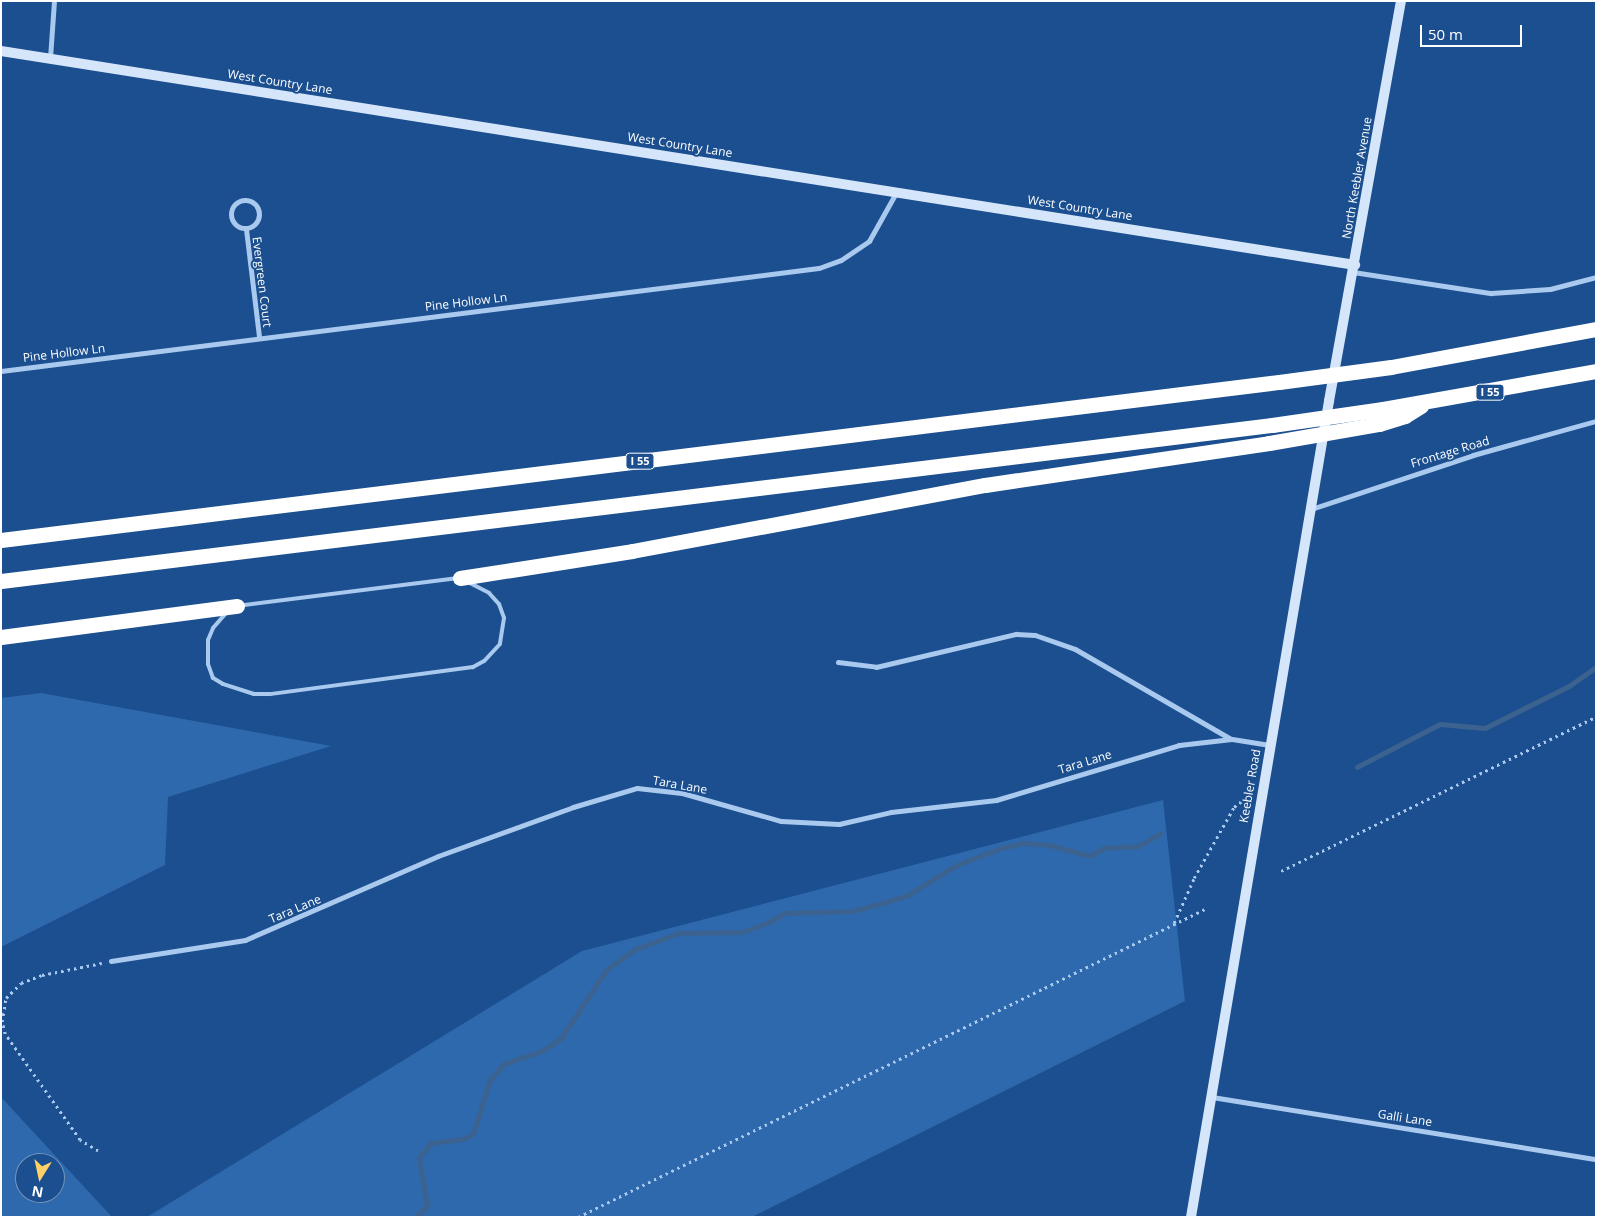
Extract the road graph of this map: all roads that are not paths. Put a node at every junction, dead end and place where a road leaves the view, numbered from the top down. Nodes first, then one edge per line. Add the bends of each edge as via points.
1 (54, 1) edge
2 (1401, 1) edge
3 (1, 50) edge
4 (50, 58) junction
5 (898, 191) junction
6 (246, 229) junction
7 (1354, 269) junction
8 (1596, 277) edge
9 (1596, 329) edge
10 (259, 337) junction
11 (1337, 360) joint
12 (1, 371) edge
13 (1596, 371) edge
14 (1425, 403) junction
15 (1596, 421) edge
16 (1312, 509) junction
17 (1, 540) edge
18 (460, 578) junction
19 (1, 581) edge
20 (237, 606) junction
21 (1, 638) edge
22 (838, 662) dead end
23 (1232, 739) junction
24 (1270, 745) junction
25 (111, 961) road end
26 (1211, 1096) junction
27 (1596, 1159) edge
28 (1191, 1217) edge

1 - 4 street
2 - 7 street, North Keebler Avenue
3 - 4 street, West Country Lane
4 - 5 street, West Country Lane
5 - 7 street, West Country Lane
5 - 10 street, Pine Hollow Ln via 869,241 841,260 819,268
6 - 6 street, Evergreen Court via 256,223 259,214 252,202 243,200 234,204 230,217 235,225
6 - 10 street, Evergreen Court
7 - 8 street, West Country Lane via 1491,293 1550,289
7 - 11 street, North Keebler Avenue
9 - 17 highway, I 55, bridge via 1390,367 1279,382
10 - 12 street, Pine Hollow Ln
11 - 16 street, Keebler Road
13 - 14 highway, I 55
14 - 18 highway, bridge via 1405,416 1379,424 985,485 632,551
14 - 19 highway, I 55, bridge via 1272,425
15 - 16 street, Frontage Road via 1464,458
16 - 24 street, Keebler Road
18 - 20 lane
18 - 20 lane via 489,593 499,604 504,618 500,644 484,661 473,667 270,694 237,690 213,678 208,664 208,640 226,612
20 - 21 highway
22 - 23 street, Tara Lane via 876,667 1016,634 1035,634 1075,649
23 - 24 street, Tara Lane
23 - 25 street, Tara Lane via 1157,750 996,800 899,811 839,824 781,821 682,793 637,788 573,807 438,856 245,940
24 - 26 street, Keebler Road
26 - 27 street, Galli Lane
26 - 28 street, Keebler Road

